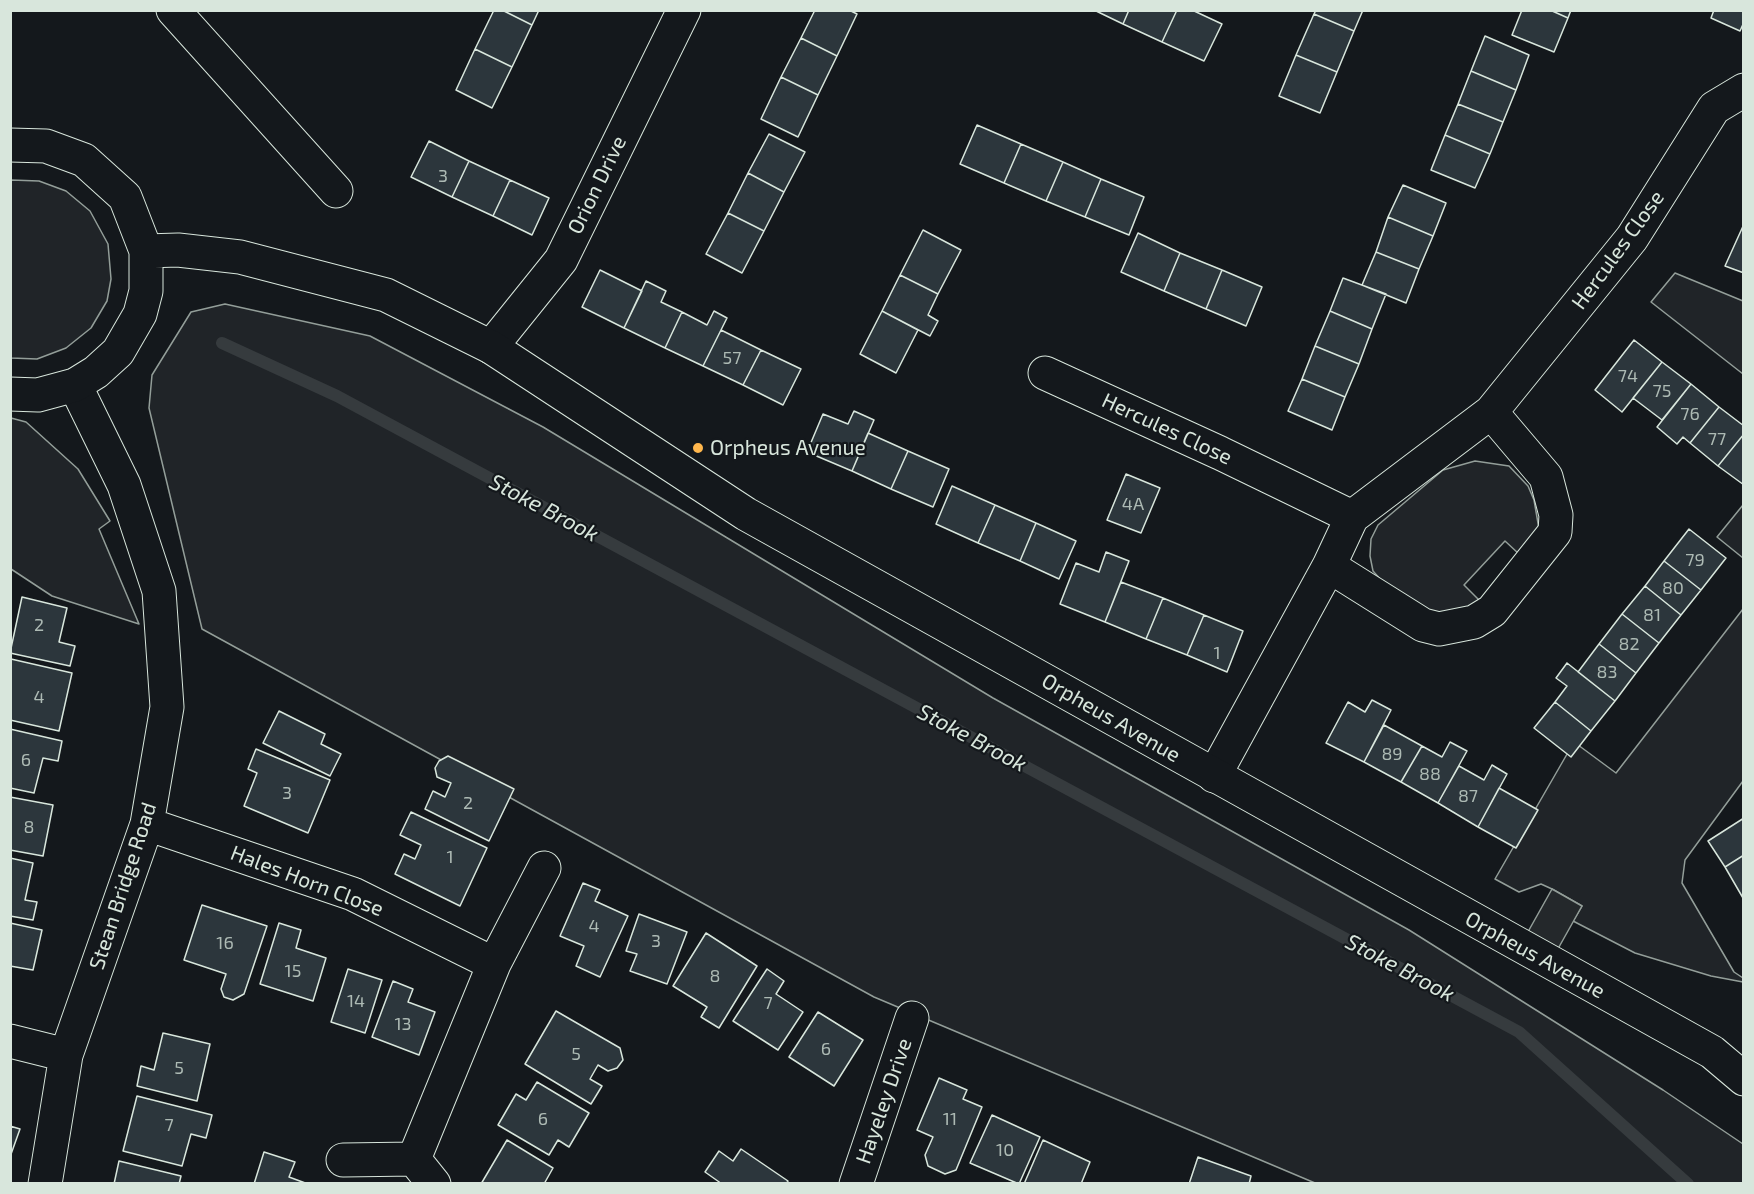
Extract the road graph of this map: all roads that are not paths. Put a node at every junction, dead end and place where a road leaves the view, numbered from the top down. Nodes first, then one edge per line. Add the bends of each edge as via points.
1 (173, 10) edge
2 (684, 10) edge
3 (1743, 90) edge
4 (10, 145) edge
5 (336, 191) dead end
6 (146, 251) junction
7 (491, 347) junction
8 (1045, 374) dead end
9 (75, 385) junction
10 (10, 394) edge
11 (1491, 412) junction
12 (1352, 517) junction
13 (1329, 566) junction
14 (1214, 776) junction
15 (147, 824) junction
16 (544, 868) dead end
17 (494, 964) junction
18 (912, 1018) dead end
19 (10, 1041) edge
20 (1728, 1052) edge
21 (66, 1055) junction
22 (1743, 1079) edge
23 (343, 1160) dead end
24 (424, 1171) edge
25 (45, 1184) edge
26 (856, 1184) edge

1 - 5 street
2 - 7 street, Orion Drive via 561,260
3 - 11 street, Hercules Close via 1714,108 1632,238
4 - 6 street via 46,146 84,160 125,197
6 - 7 street, Orpheus Avenue via 178,250 240,257 386,295
6 - 9 street via 146,291 140,314 118,352
7 - 14 street, Orpheus Avenue via 746,514
8 - 12 street, Hercules Close
9 - 10 street via 38,395
9 - 15 street, Stean Bridge Road via 124,484 159,591 167,707
11 - 12 street, Hercules Close
11 - 13 street via 1546,477 1556,515 1550,541 1492,611 1474,622 1439,629 1423,625
12 - 13 street, Hercules Close
13 - 14 street, Hercules Close
14 - 20 street, Orpheus Avenue
15 - 17 street, Hales Horn Close via 353,894
15 - 21 street, Stean Bridge Road
16 - 17 street
17 - 24 street
18 - 26 street, Hayeley Drive
19 - 21 street
20 - 22 street, Orpheus Avenue
21 - 25 street, Stean Bridge Road
23 - 24 street

